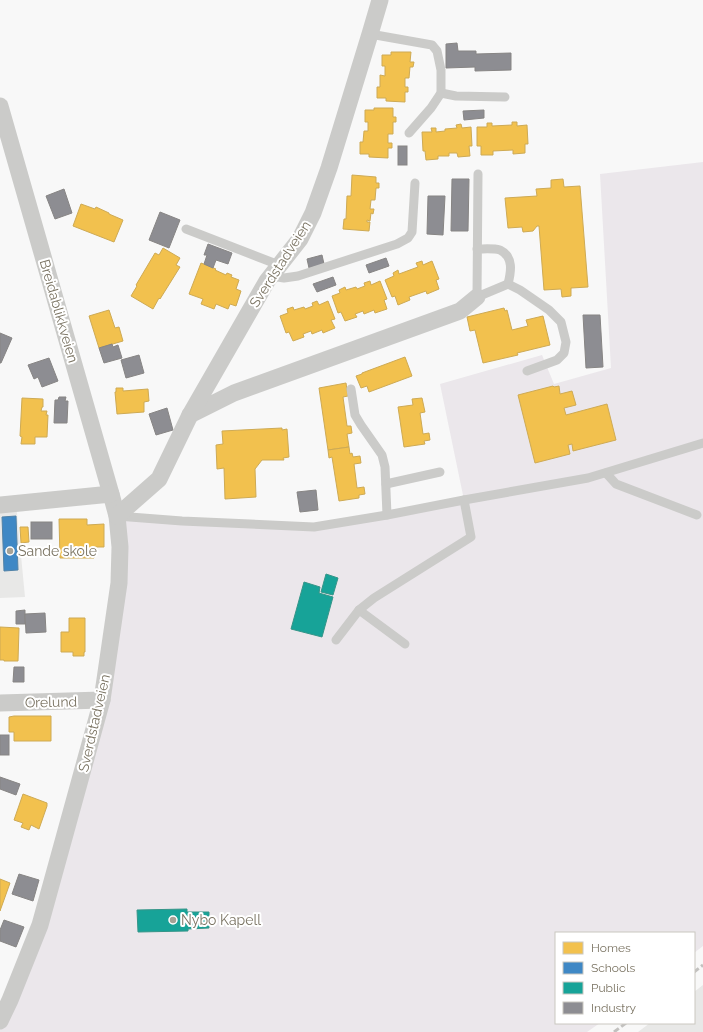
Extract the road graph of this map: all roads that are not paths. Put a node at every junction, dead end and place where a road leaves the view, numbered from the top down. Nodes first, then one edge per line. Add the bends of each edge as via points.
1 (380, 0) edge
2 (370, 34) junction
3 (441, 93) junction
4 (505, 97) dead end
5 (0, 106) edge
6 (409, 133) dead end
7 (478, 174) dead end
8 (415, 183) dead end
9 (186, 229) dead end
10 (477, 249) junction
11 (275, 270) junction
12 (508, 284) junction
13 (477, 297) junction
14 (526, 370) dead end
15 (351, 389) dead end
16 (190, 415) junction
17 (703, 444) edge
18 (440, 472) dead end
19 (606, 473) junction
20 (386, 484) junction
21 (111, 494) junction
22 (464, 500) junction
23 (0, 505) edge
24 (387, 515) junction
25 (697, 515) dead end
26 (117, 516) junction
27 (359, 610) junction
28 (336, 640) dead end
29 (406, 644) dead end
30 (102, 700) junction
31 (0, 703) edge
32 (0, 1021) edge

1 - 2 street, Sverdstadveien
2 - 3 lane via 432,45 438,51
2 - 11 street, Sverdstadveien via 330,168 313,213 300,239
3 - 4 lane via 456,96
3 - 6 lane
5 - 21 street, Breidablikkveien
7 - 10 lane
8 - 11 lane via 412,232 408,238 397,244 298,276 284,278
9 - 11 lane
10 - 12 lane via 499,250 506,255 511,271
10 - 13 lane
11 - 16 street, Sverdstadveien
12 - 13 lane
12 - 14 lane via 549,310 562,322 566,342 564,353 557,360
13 - 16 street via 460,311 234,393
15 - 20 lane via 355,415 382,455
16 - 26 street, Sverdstadveien via 158,479
17 - 19 lane
18 - 20 lane
19 - 22 lane
19 - 25 lane via 616,484
20 - 24 lane
21 - 23 street
21 - 26 street, Breidablikkveien
22 - 24 lane
22 - 27 lane via 471,537
24 - 26 lane via 314,527
26 - 30 street, Sverdstadveien via 120,547 119,583
27 - 28 lane
27 - 29 lane
30 - 31 street, Orelund
30 - 32 street, Sverdstadveien via 40,925

